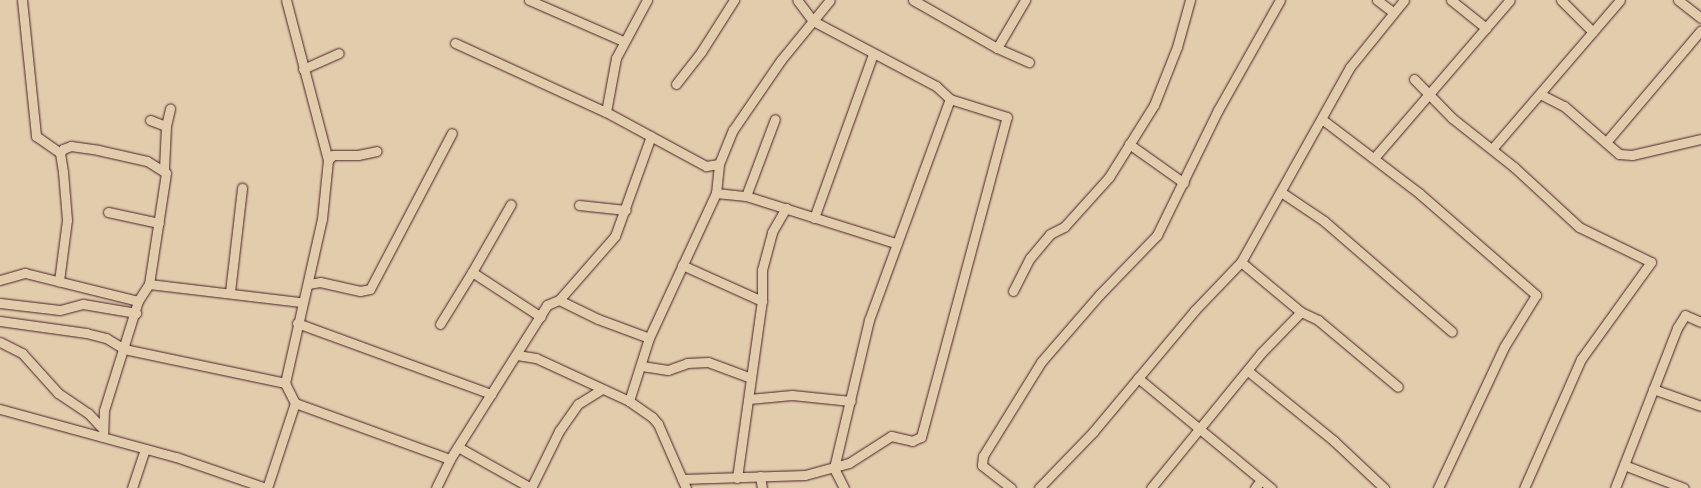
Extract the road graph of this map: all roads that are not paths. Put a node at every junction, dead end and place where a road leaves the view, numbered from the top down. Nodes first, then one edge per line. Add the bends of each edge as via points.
1 (22, 0) edge
2 (286, 0) edge
3 (529, 0) edge
4 (647, 0) edge
5 (734, 0) edge
6 (797, 0) edge
7 (830, 0) edge
8 (913, 0) edge
9 (1025, 0) edge
10 (1190, 0) edge
11 (1280, 0) edge
12 (1377, 0) edge
13 (1404, 0) edge
14 (1451, 0) edge
15 (1510, 0) edge
16 (1561, 0) edge
17 (1620, 0) edge
18 (1678, 0) edge
19 (1393, 12) junction
20 (1701, 18) edge
21 (813, 21) junction
22 (1486, 28) junction
23 (1701, 30) edge
24 (1593, 32) junction
25 (623, 41) junction
26 (455, 43) dead end
27 (996, 48) junction
28 (339, 53) dead end
29 (873, 54) junction
30 (1029, 62) dead end
31 (303, 69) junction
32 (1414, 78) dead end
33 (676, 84) dead end
34 (1431, 94) junction
35 (1540, 94) junction
36 (950, 100) junction
37 (170, 108) dead end
38 (606, 112) junction
39 (775, 119) dead end
40 (150, 120) dead end
41 (1323, 120) junction
42 (166, 126) junction
43 (452, 133) dead end
44 (651, 136) junction
45 (1701, 139) edge
46 (1606, 141) junction
47 (1129, 144) junction
48 (1492, 148) junction
49 (377, 151) dead end
50 (60, 153) junction
51 (1374, 158) junction
52 (328, 160) junction
53 (716, 167) junction
54 (164, 169) junction
55 (1184, 183) junction
56 (242, 188) dead end
57 (716, 192) junction
58 (1281, 192) junction
59 (746, 196) junction
60 (511, 204) dead end
61 (579, 205) dead end
62 (786, 208) junction
63 (626, 210) junction
64 (108, 212) dead end
65 (814, 218) junction
66 (159, 223) junction
67 (895, 243) junction
68 (1241, 262) junction
69 (682, 265) junction
70 (472, 272) junction
71 (0, 280) edge
72 (59, 281) junction
73 (149, 284) junction
74 (308, 284) junction
75 (1012, 291) dead end
76 (230, 292) junction
77 (559, 300) junction
78 (138, 301) junction
79 (762, 301) junction
80 (301, 302) junction
81 (0, 303) edge
82 (1301, 312) junction
83 (136, 314) junction
84 (541, 317) junction
85 (0, 321) edge
86 (1701, 322) edge
87 (297, 323) junction
88 (440, 324) dead end
89 (1452, 332) dead end
90 (649, 338) junction
91 (0, 342) edge
92 (124, 349) junction
93 (518, 355) junction
94 (642, 366) junction
95 (1248, 371) junction
96 (751, 378) junction
97 (1138, 378) junction
98 (285, 382) junction
99 (1398, 387) dead end
100 (1653, 389) junction
101 (600, 390) junction
102 (491, 394) junction
103 (749, 399) junction
104 (629, 401) junction
105 (851, 401) junction
106 (295, 403) junction
107 (1701, 406) edge
108 (0, 409) edge
109 (101, 427) junction
110 (1201, 430) junction
111 (103, 437) junction
112 (458, 447) junction
113 (144, 449) junction
114 (450, 459) junction
115 (1624, 464) junction
116 (834, 468) junction
117 (760, 476) junction
118 (737, 478) junction
119 (1262, 480) junction
120 (684, 483) edge
121 (132, 488) edge
122 (267, 488) edge
123 (436, 488) edge
124 (531, 488) edge
125 (762, 488) edge
126 (844, 488) edge
127 (1011, 488) edge
128 (1039, 488) edge
129 (1151, 488) edge
130 (1255, 488) edge
131 (1271, 488) edge
132 (1384, 488) edge
133 (1438, 488) edge
134 (1524, 488) edge
135 (1615, 488) edge
136 (1684, 488) edge

1 - 50 street via 36,136
2 - 31 street
3 - 25 street
4 - 25 street
5 - 33 street via 706,45
6 - 21 street
7 - 21 street
8 - 27 street
9 - 27 street
10 - 47 street via 1177,47 1154,105
11 - 55 street via 1218,110
12 - 19 street
13 - 19 street
14 - 22 street
15 - 22 street
16 - 24 street
17 - 24 street
18 - 20 street
19 - 41 street via 1350,68
21 - 29 street
21 - 53 street via 781,60 733,130
22 - 34 street
23 - 46 street
24 - 35 street
25 - 38 street via 616,58
26 - 38 street
27 - 30 street
28 - 31 street
29 - 36 street via 936,86
29 - 65 street
31 - 52 street
32 - 34 street
34 - 48 street via 1452,118
34 - 51 street
35 - 46 street via 1564,106
35 - 48 street
36 - 67 street
36 - 116 street via 1008,117 920,437 912,441 891,436
37 - 42 street
38 - 44 street
39 - 59 street
40 - 42 street
41 - 51 street
41 - 58 street
42 - 54 street
43 - 74 street via 370,289 360,291 320,282
44 - 53 street
44 - 63 street
45 - 46 street via 1632,155 1620,154
47 - 55 street
47 - 75 street via 1098,190 1064,227 1050,234 1030,258
48 - 134 street via 1579,227 1652,262 1581,359
49 - 52 street via 333,155
50 - 54 street via 71,146 98,150 147,161
50 - 72 street via 67,220
51 - 133 street via 1479,243 1511,277 1536,295 1504,347
52 - 74 street via 325,204
53 - 57 street
54 - 66 street via 166,177
55 - 127 street via 1157,235 1040,362 983,456 982,465
56 - 76 street
57 - 59 street
57 - 69 street
58 - 68 street
58 - 89 street via 1324,221
59 - 62 street
60 - 70 street
61 - 63 street
62 - 65 street
62 - 79 street via 772,232 762,270
63 - 77 street via 615,236 604,251
64 - 66 street
65 - 67 street
66 - 73 street
67 - 105 street via 869,320
68 - 82 street
68 - 97 street via 1194,311
69 - 79 street
69 - 90 street
70 - 84 street
70 - 88 street
71 - 72 street via 25,274
72 - 78 street
73 - 76 street
73 - 78 street
74 - 80 street
76 - 80 street
77 - 84 street via 547,305
77 - 90 street via 598,320
78 - 83 street
79 - 96 street
80 - 87 street
81 - 83 street via 60,310 83,304
82 - 95 street
82 - 99 street via 1318,320
83 - 92 street
84 - 93 street
85 - 92 street via 86,333 106,338
86 - 100 street via 1685,315
87 - 98 street
87 - 102 street
90 - 94 street
91 - 109 street via 22,353 58,393 88,413
92 - 98 street
92 - 109 street
93 - 101 street via 536,358
93 - 102 street
94 - 96 street via 668,370 687,363 708,362
94 - 104 street
95 - 110 street
95 - 132 street via 1334,441
96 - 103 street
97 - 110 street
97 - 128 street
98 - 106 street
100 - 107 street
100 - 115 street
101 - 104 street
101 - 124 street via 578,404 559,431
102 - 112 street
103 - 105 street via 792,395
103 - 118 street
104 - 120 street via 658,424
105 - 116 street
106 - 114 street
106 - 122 street
108 - 111 street
109 - 111 street
110 - 119 street
110 - 129 street
111 - 113 street
112 - 114 street
112 - 124 street
113 - 121 street
113 - 122 street
114 - 123 street
115 - 135 street
115 - 136 street
116 - 117 street via 805,475
116 - 126 street
117 - 118 street
117 - 125 street
118 - 120 street
119 - 130 street
119 - 131 street

